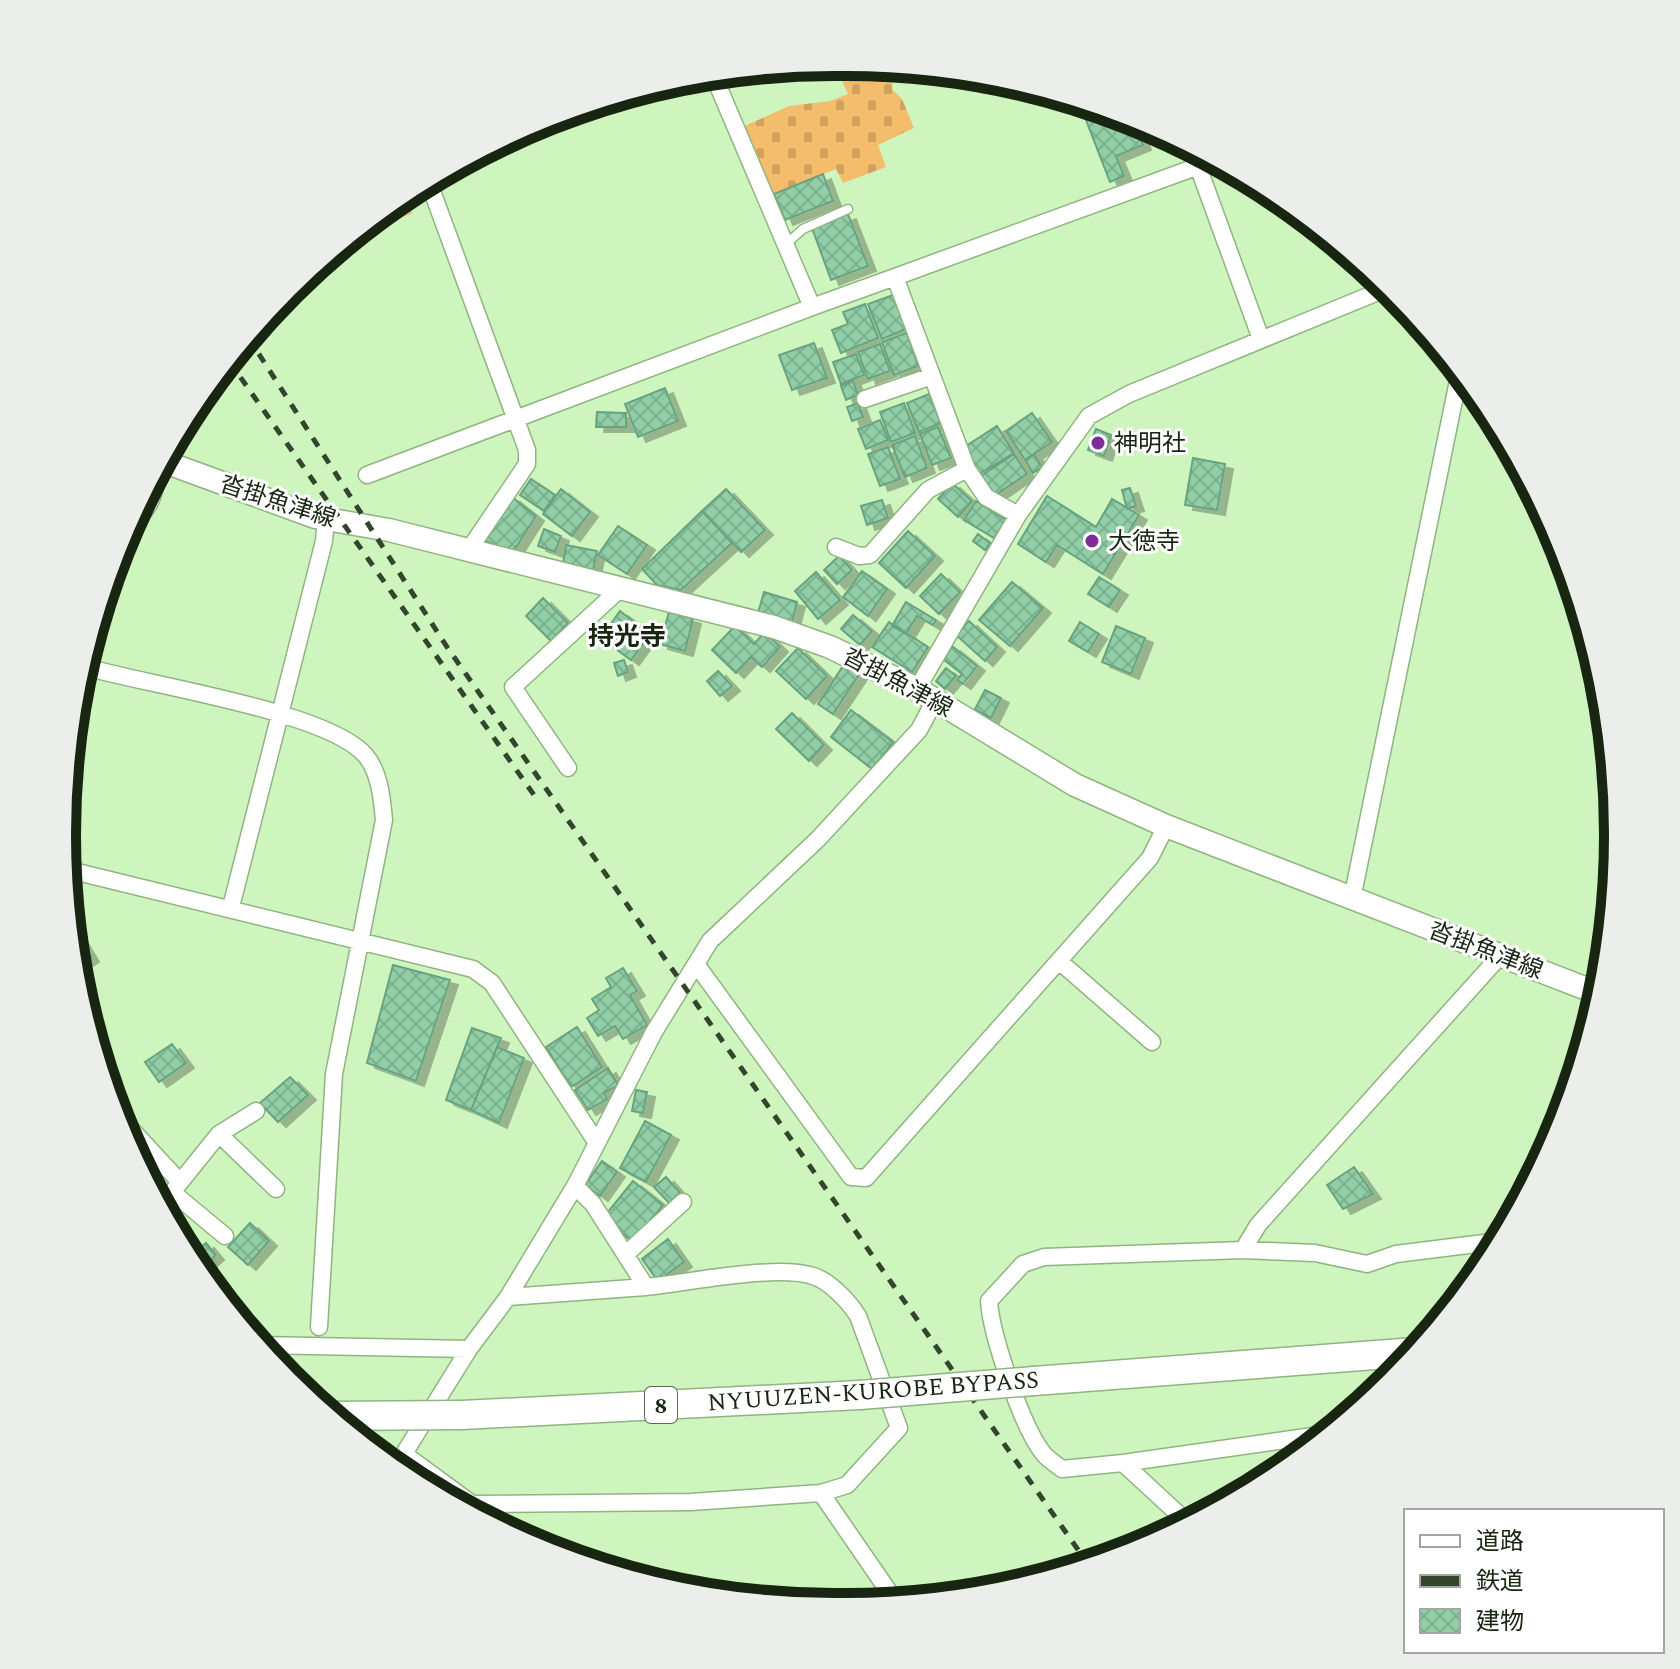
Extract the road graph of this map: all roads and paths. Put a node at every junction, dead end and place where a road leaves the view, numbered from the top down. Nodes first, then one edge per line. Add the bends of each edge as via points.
1 (718, 85) edge
2 (1197, 163) edge
3 (1201, 165) edge
4 (1198, 166) junction
5 (432, 192) edge
6 (848, 209) dead end
7 (786, 245) junction
8 (895, 277) junction
9 (1376, 293) edge
10 (812, 307) junction
11 (1261, 339) junction
12 (932, 376) junction
13 (1457, 387) edge
14 (865, 399) dead end
15 (515, 419) junction
16 (171, 467) edge
17 (967, 469) junction
18 (367, 475) dead end
19 (1018, 515) junction
20 (326, 519) junction
21 (836, 547) dead end
22 (468, 551) junction
23 (620, 589) junction
24 (95, 669) edge
25 (926, 695) junction
26 (281, 714) junction
27 (568, 768) dead end
28 (1166, 826) junction
29 (78, 872) edge
30 (1352, 899) junction
31 (231, 907) junction
32 (360, 941) junction
33 (1500, 956) junction
34 (1059, 961) junction
35 (696, 964) junction
36 (1587, 989) edge
37 (1152, 1042) dead end
38 (256, 1111) dead end
39 (219, 1134) junction
40 (140, 1139) edge
41 (597, 1143) junction
42 (147, 1146) junction
43 (145, 1149) edge
44 (575, 1186) junction
45 (276, 1189) dead end
46 (171, 1193) edge
47 (683, 1202) dead end
48 (225, 1236) dead end
49 (1484, 1243) edge
50 (1243, 1250) junction
51 (626, 1254) junction
52 (646, 1287) junction
53 (508, 1297) junction
54 (319, 1327) dead end
55 (274, 1345) edge
56 (469, 1349) junction
57 (1399, 1353) edge
58 (348, 1416) edge
59 (1306, 1437) edge
60 (402, 1457) edge
61 (1123, 1463) junction
62 (821, 1493) junction
63 (479, 1504) edge
64 (1180, 1516) edge
65 (889, 1591) edge

1 - 7 street
2 - 4 street
3 - 4 street
4 - 8 street
4 - 11 street
5 - 15 street
6 - 7 lane via 803,229
7 - 10 street
8 - 10 street
8 - 12 street
9 - 11 street
10 - 15 street
11 - 19 street via 1089,416
12 - 14 street
12 - 17 street
13 - 30 street
15 - 18 street
15 - 22 street via 527,464
16 - 20 main road, 沓掛魚津線
17 - 19 street via 986,497
17 - 21 street via 928,490 870,555
19 - 25 street
20 - 22 main road, 沓掛魚津線
20 - 26 street
22 - 23 main road, 沓掛魚津線
23 - 25 main road, 沓掛魚津線 via 774,627 830,647
23 - 27 street via 513,687
24 - 26 street
25 - 28 main road, 沓掛魚津線 via 1075,785
25 - 35 street via 919,730 818,839 710,941
26 - 31 street
26 - 32 street via 333,733 366,756 381,790 384,820
28 - 30 main road, 沓掛魚津線
28 - 34 street via 1150,858
29 - 31 street
30 - 33 main road, 沓掛魚津線
31 - 32 street
32 - 41 street via 484,975
32 - 54 street via 334,1074
33 - 36 main road, 沓掛魚津線
33 - 50 street via 1258,1225
34 - 35 street via 866,1178 851,1177
34 - 37 street
35 - 41 street
38 - 39 street
39 - 45 street
39 - 46 street
40 - 42 street
41 - 44 street
42 - 43 street
42 - 46 street
44 - 51 street
44 - 53 street
46 - 48 street
47 - 51 street
49 - 50 street via 1396,1254 1367,1264 1315,1253
50 - 61 street via 1044,1257 1023,1264 989,1301 991,1324 1043,1454 1062,1469
51 - 52 street
52 - 53 street
52 - 62 street via 792,1271 816,1276 850,1303 899,1428 847,1485
53 - 56 street
55 - 56 street
56 - 60 street
57 - 58 highway, NYUUZEN-KUROBE BYPASS / 8, bridge via 860,1395
59 - 61 street
61 - 64 street
62 - 63 street via 691,1502
62 - 65 street

